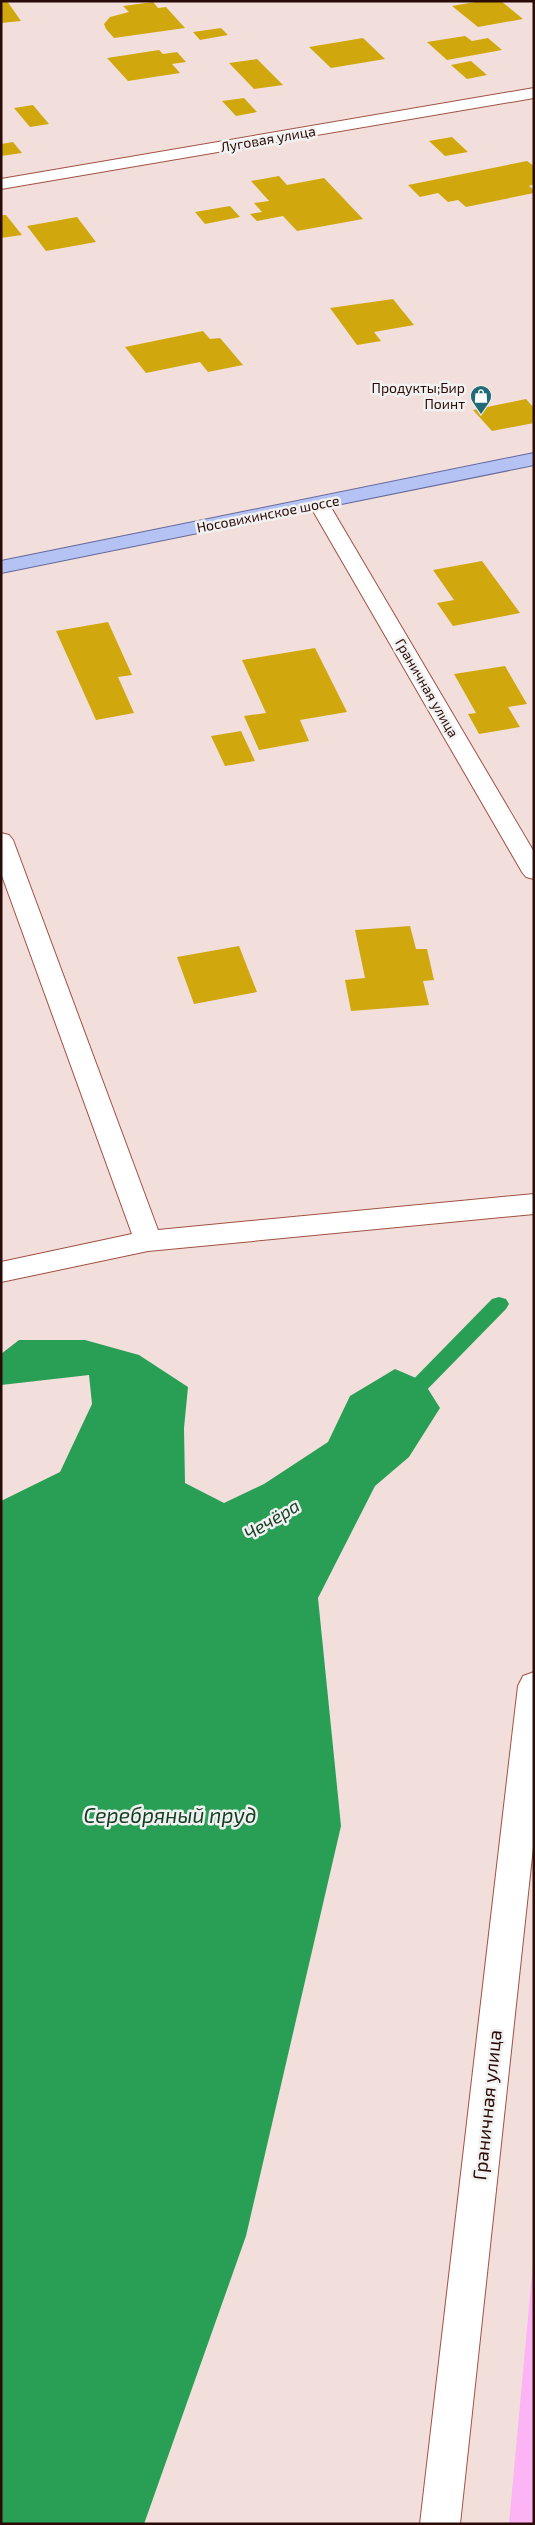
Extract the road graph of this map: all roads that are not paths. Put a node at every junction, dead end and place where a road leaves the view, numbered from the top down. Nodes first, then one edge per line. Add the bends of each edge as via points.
1 (534, 93) edge
2 (1, 184) edge
3 (534, 459) edge
4 (320, 504) junction
5 (1, 567) edge
6 (1, 840) edge
7 (534, 872) edge
8 (534, 1204) edge
9 (148, 1241) junction
10 (1, 1272) edge
11 (534, 1686) edge
12 (440, 2524) edge

1 - 2 street, Луговая улица
3 - 4 main road, Носовихинское шоссе
4 - 5 main road, Носовихинское шоссе
4 - 7 street, Граничная улица
6 - 9 street
8 - 9 street
9 - 10 street
11 - 12 street, Граничная улица

